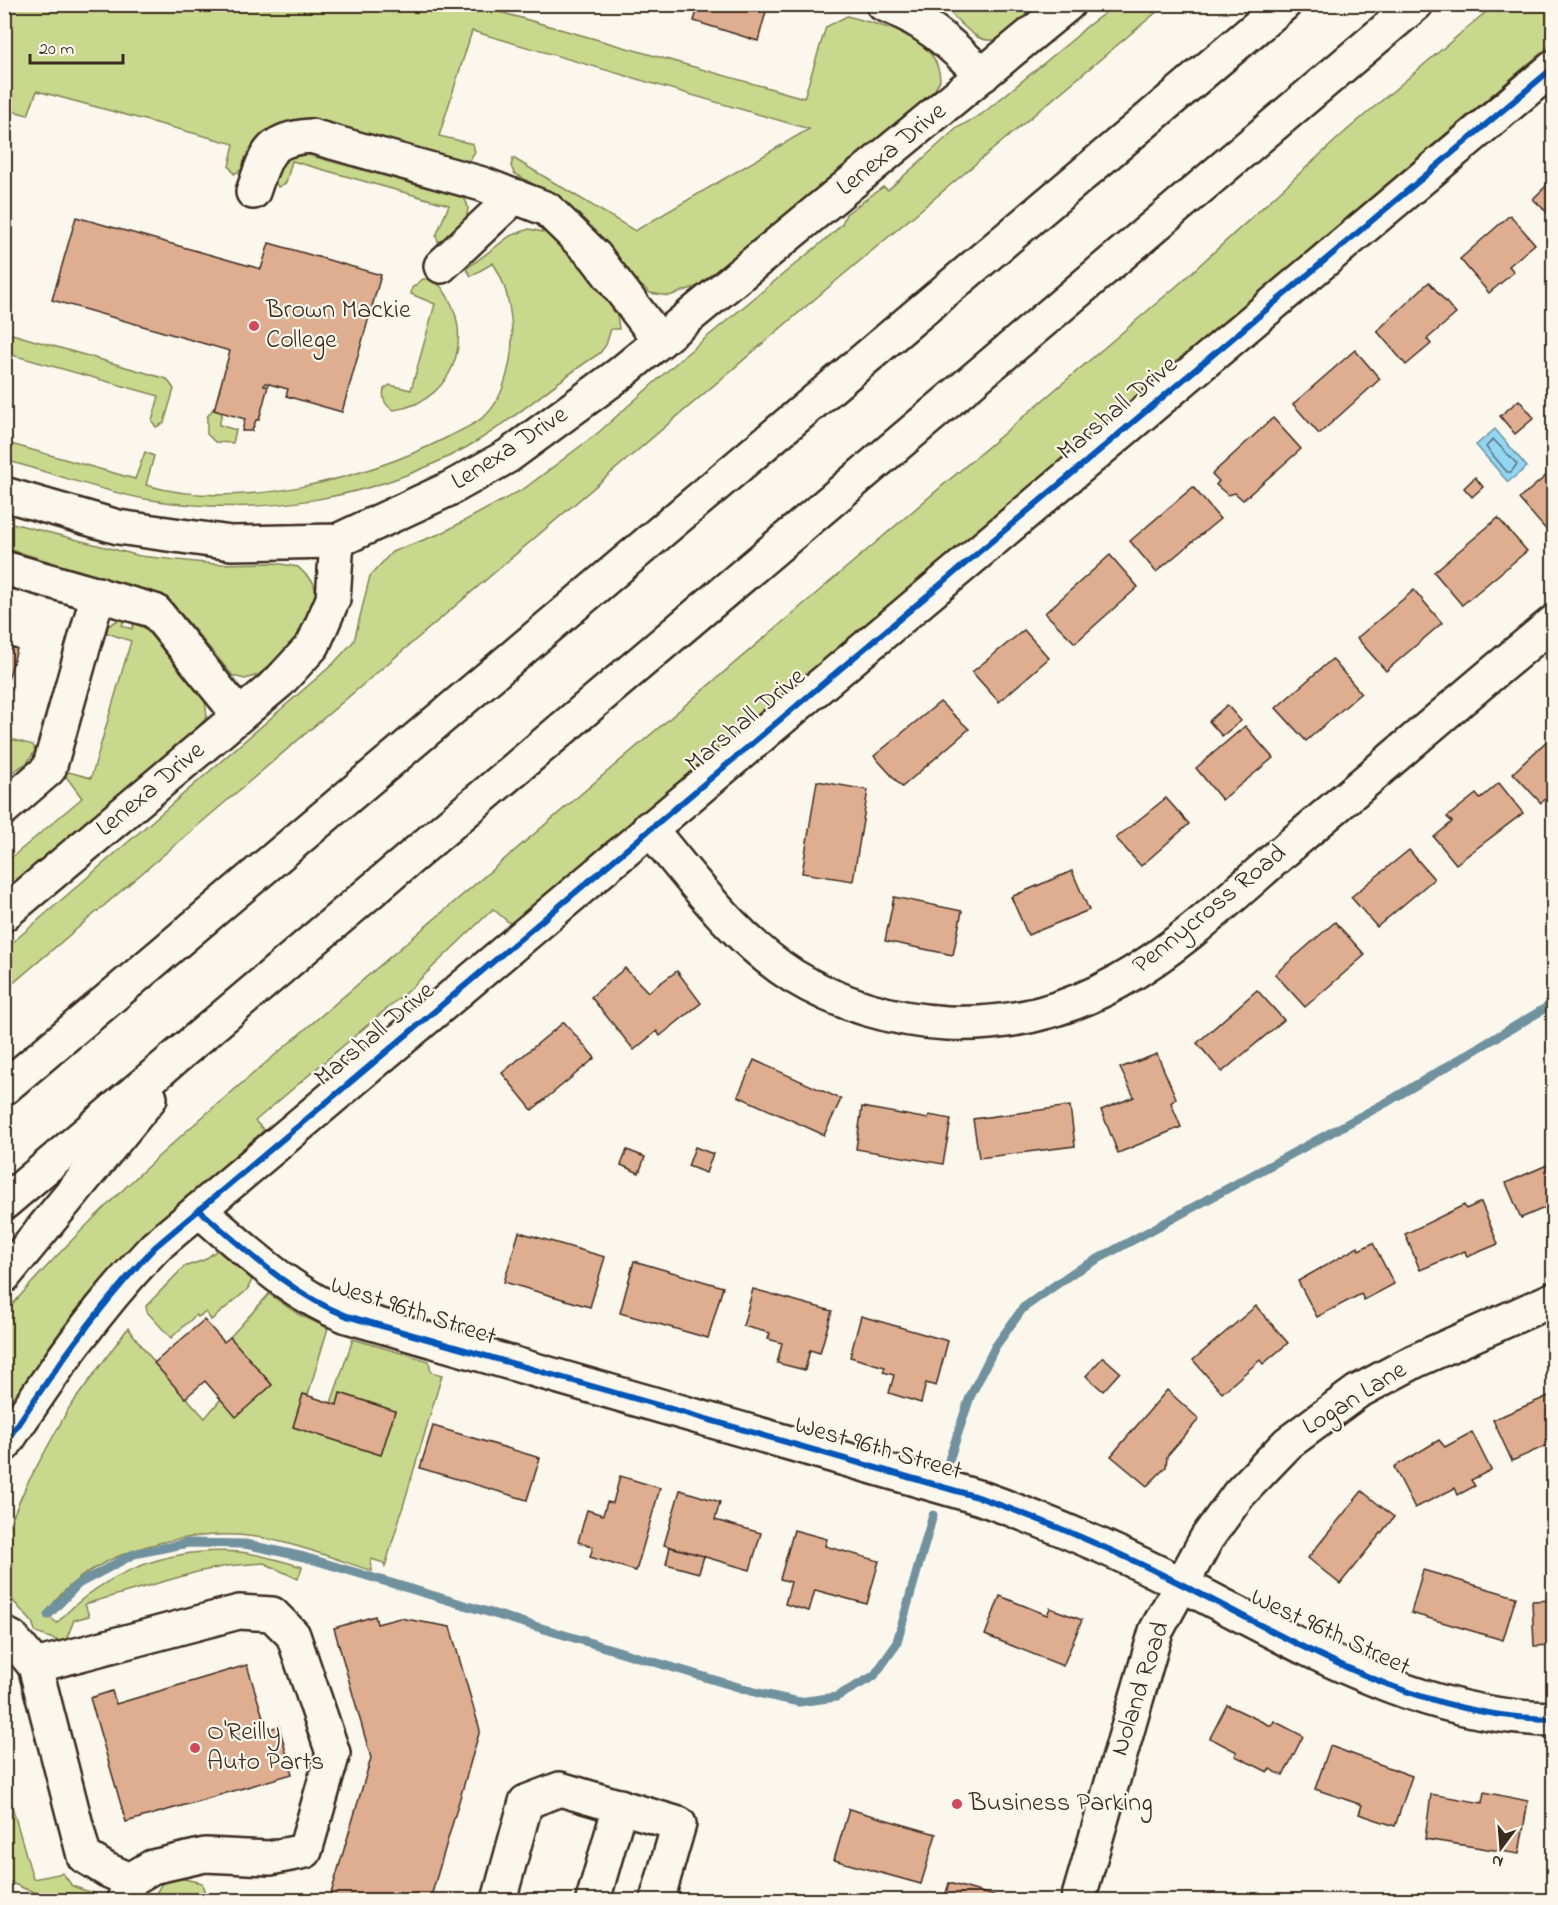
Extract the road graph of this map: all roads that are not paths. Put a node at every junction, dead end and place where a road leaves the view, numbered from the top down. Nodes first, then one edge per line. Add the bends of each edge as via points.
1 (883, 4) edge
2 (1068, 4) edge
3 (1284, 4) edge
4 (1416, 4) edge
5 (1554, 67) edge
6 (983, 75) junction
7 (253, 192) dead end
8 (515, 196) junction
9 (441, 266) dead end
10 (660, 341) junction
11 (4, 494) edge
12 (337, 541) junction
13 (4, 568) edge
14 (98, 594) junction
15 (1554, 622) edge
16 (239, 715) junction
17 (9, 799) edge
18 (649, 828) junction
19 (4, 914) edge
20 (205, 1031) junction
21 (4, 1088) edge
22 (4, 1203) edge
23 (200, 1210) junction
24 (4, 1276) edge
25 (1554, 1299) edge
26 (4, 1445) edge
27 (1182, 1584) junction
28 (4, 1634) edge
29 (35, 1666) junction
30 (1554, 1719) edge
31 (620, 1806) junction
32 (127, 1890) edge
33 (499, 1900) edge
34 (593, 1900) edge
35 (657, 1900) edge
36 (1078, 1900) edge

1 - 6 main road via 910,14
2 - 6 main road, Lenexa Drive
3 - 21 main road
4 - 20 main road
5 - 18 main road, Marshall Drive
6 - 10 main road, Lenexa Drive
7 - 8 main road via 267,153 276,144 310,136
8 - 9 main road
8 - 10 main road via 547,209 595,256
10 - 12 main road, Lenexa Drive via 508,456 449,489
11 - 12 main road via 118,527 231,543
12 - 16 main road, Lenexa Drive via 333,599 313,645 279,682
13 - 14 main road
14 - 16 main road via 155,610
14 - 17 main road via 49,769
15 - 18 main road, Pennycross Road via 1180,940 1104,991 1030,1017 962,1023 919,1021 862,1008 820,991 771,960 726,920
16 - 19 main road, Lenexa Drive
18 - 23 main road, Marshall Drive
20 - 22 main road
20 - 24 main road
23 - 26 main road, Marshall Drive via 155,1247 127,1277 67,1350
23 - 27 main road, West 96th Street via 278,1279 332,1310 981,1498 1083,1536
25 - 27 main road, Logan Lane via 1415,1361 1326,1412 1288,1443 1239,1494 1207,1538
27 - 30 main road, West 96th Street via 1382,1683 1461,1707
27 - 36 main road, Noland Road via 1156,1631
28 - 29 main road
29 - 32 main road via 84,1856 107,1870
29 - 32 main road via 239,1612 272,1614 293,1635 333,1753 305,1851 270,1858 205,1855 152,1867
31 - 33 main road via 560,1789 526,1802
31 - 34 main road
31 - 35 main road via 679,1824

